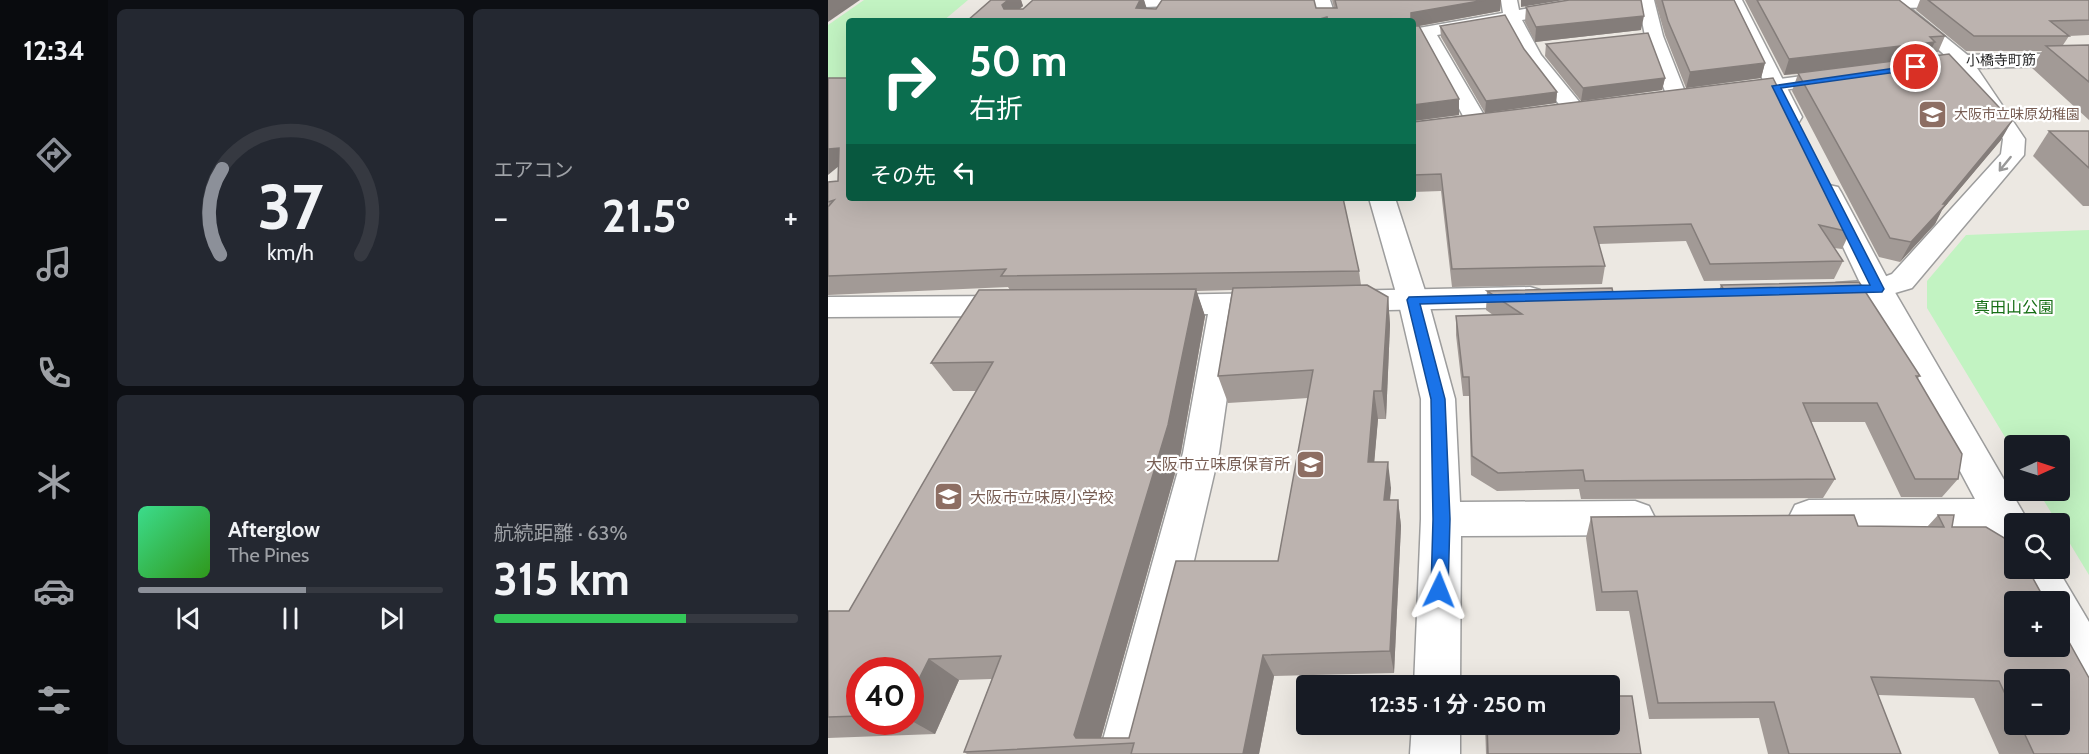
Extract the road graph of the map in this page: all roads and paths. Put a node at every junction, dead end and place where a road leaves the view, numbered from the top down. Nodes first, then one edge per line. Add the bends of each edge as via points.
1 (1192, 0) edge
2 (1322, 0) edge
3 (1606, 0) edge
4 (1646, 0) edge
5 (1734, 0) edge
6 (1163, 1) edge
7 (1891, 2) edge
8 (1985, 2) edge
9 (1079, 5) edge
10 (1510, 8) edge
11 (1153, 18) edge
12 (1327, 18) edge
13 (1420, 33) edge
14 (1654, 36) junction
15 (1632, 38) edge
16 (1552, 48) edge
17 (1529, 50) junction
18 (2089, 59) edge
19 (1963, 61) junction
20 (1928, 65) edge
21 (1858, 75) edge
22 (1776, 86) junction
23 (1721, 92) edge
24 (1699, 95) edge
25 (1677, 97) junction
26 (1654, 100) edge
27 (1598, 107) edge
28 (1575, 110) junction
29 (1553, 113) edge
30 (1498, 120) edge
31 (1477, 122) junction
32 (1455, 125) edge
33 (1803, 140) edge
34 (1819, 172) edge
35 (1383, 201) edge
36 (1878, 289) junction
37 (1822, 290) edge
38 (1553, 297) edge
39 (1413, 300) junction
40 (1225, 304) junction
41 (1132, 305) edge
42 (1038, 306) edge
43 (828, 307) edge
44 (2004, 514) edge
45 (1776, 517) edge
46 (1669, 518) edge
47 (1442, 519) junction
48 (2004, 525) edge
49 (2070, 631) edge
50 (2089, 665) edge
51 (1437, 675) edge
52 (1436, 735) edge
53 (1124, 754) edge
54 (1435, 754) edge

1 - 6 street
2 - 12 street
3 - 10 street
4 - 14 street
5 - 22 street
6 - 9 street
6 - 11 street
7 - 8 street
7 - 19 street
10 - 13 street
10 - 17 street
13 - 31 street
14 - 15 street
14 - 25 street
16 - 17 street
17 - 28 street
18 - 19 street, 小橋寺町筋
19 - 20 street, 小橋寺町筋
19 -> 36 street via 2014,139 2012,156 1902,281
21 - 22 street
22 - 23 street
22 - 33 street
24 - 25 street
25 - 26 street
27 - 28 street
28 - 29 street
30 - 31 street
31 - 32 street
34 - 36 street
35 - 39 street
36 - 37 street
36 - 44 street
38 - 39 street
39 - 40 street
39 - 47 street via 1438,399
40 - 41 street
40 - 53 street via 1201,453
42 - 43 street
45 - 48 street
46 - 47 street
47 - 51 street
49 - 50 street
52 - 54 street

